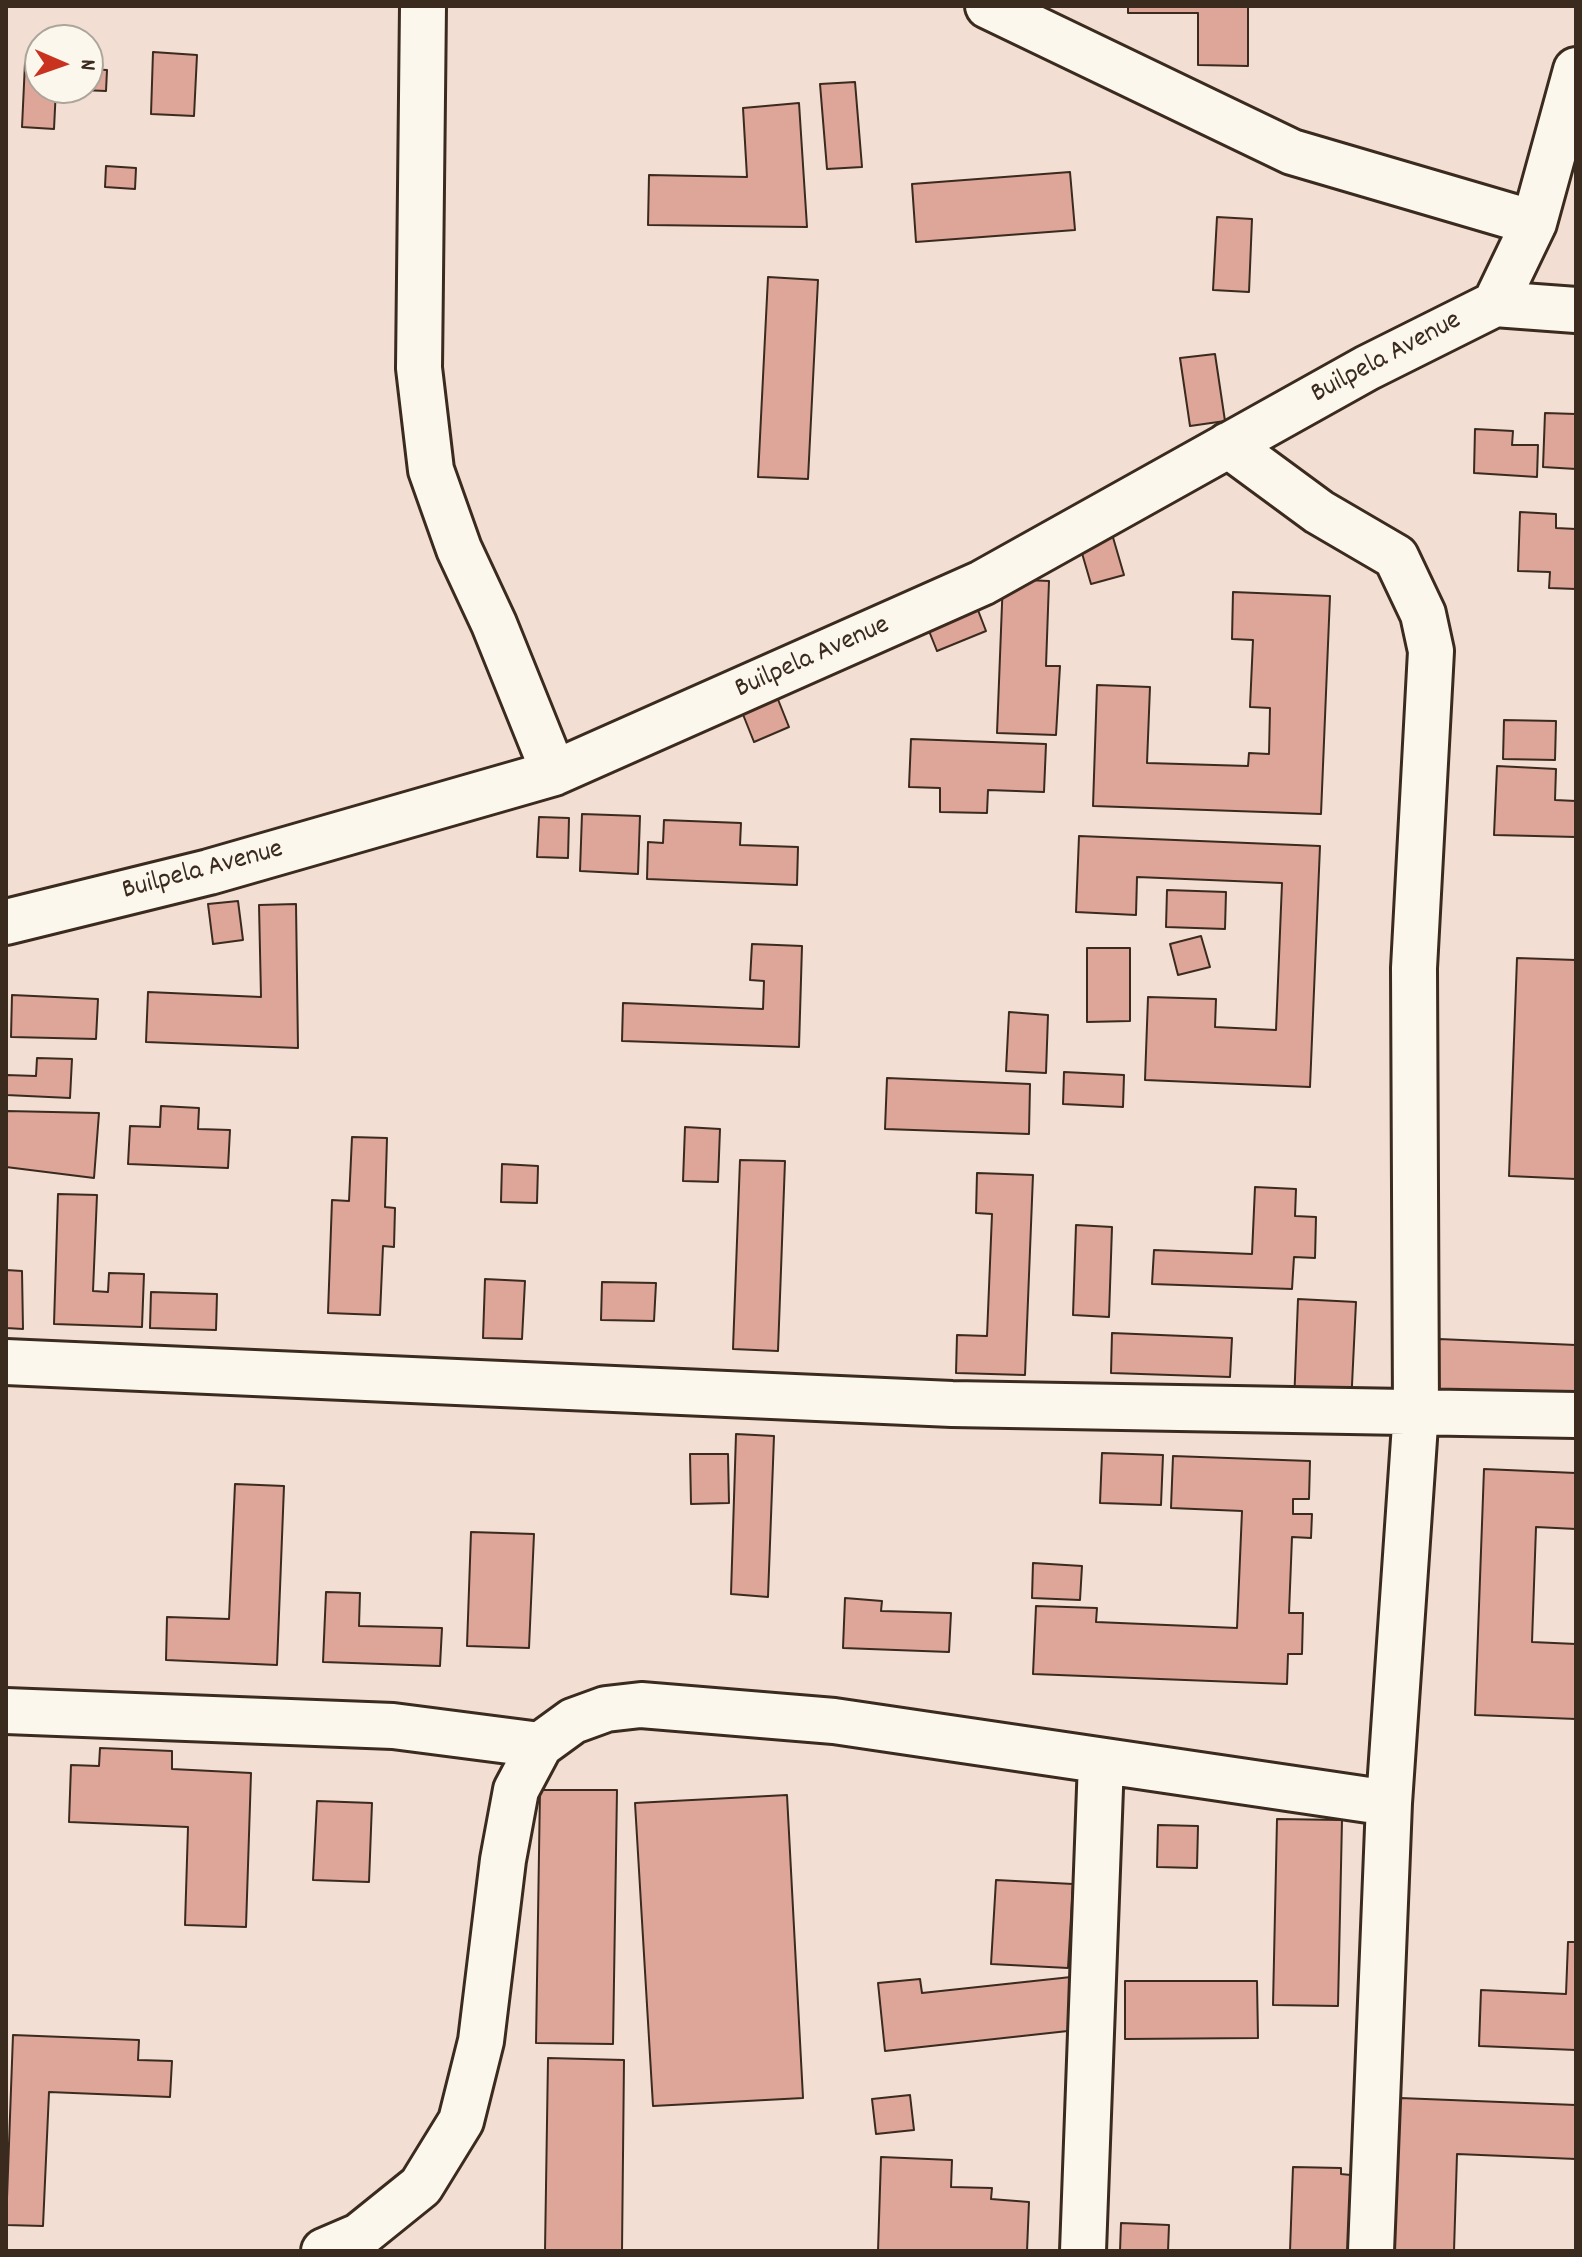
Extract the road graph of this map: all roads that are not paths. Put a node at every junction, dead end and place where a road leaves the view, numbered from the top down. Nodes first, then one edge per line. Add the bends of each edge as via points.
1 (423, 6) edge
2 (988, 6) edge
3 (1576, 70) edge
4 (1534, 223) junction
5 (1495, 304) junction
6 (1576, 310) edge
7 (1228, 445) junction
8 (554, 773) junction
9 (6, 922) edge
10 (6, 1362) edge
11 (1416, 1410) junction
12 (1576, 1415) edge
13 (6, 1711) edge
14 (540, 1745) junction
15 (1101, 1761) junction
16 (1389, 1803) junction
17 (324, 2251) edge
18 (1083, 2251) edge
19 (1371, 2251) edge

1 - 8 street via 419,368 431,470
2 - 4 street via 1292,152
3 - 4 street
4 - 5 street
5 - 6 street, Builpela Avenue
5 - 7 street, Builpela Avenue
7 - 8 street, Builpela Avenue via 982,583
7 - 11 street via 1319,512 1396,557 1423,614 1431,651 1414,968
8 - 9 street, Builpela Avenue via 209,872
10 - 11 street via 952,1404
11 - 12 street
11 - 16 street
13 - 14 street via 393,1726
14 - 15 street via 573,1721 606,1709 641,1705 834,1721
14 - 17 street via 516,1790 481,2041 461,2121 421,2186 359,2236
15 - 16 street
15 - 18 street
16 - 19 street

